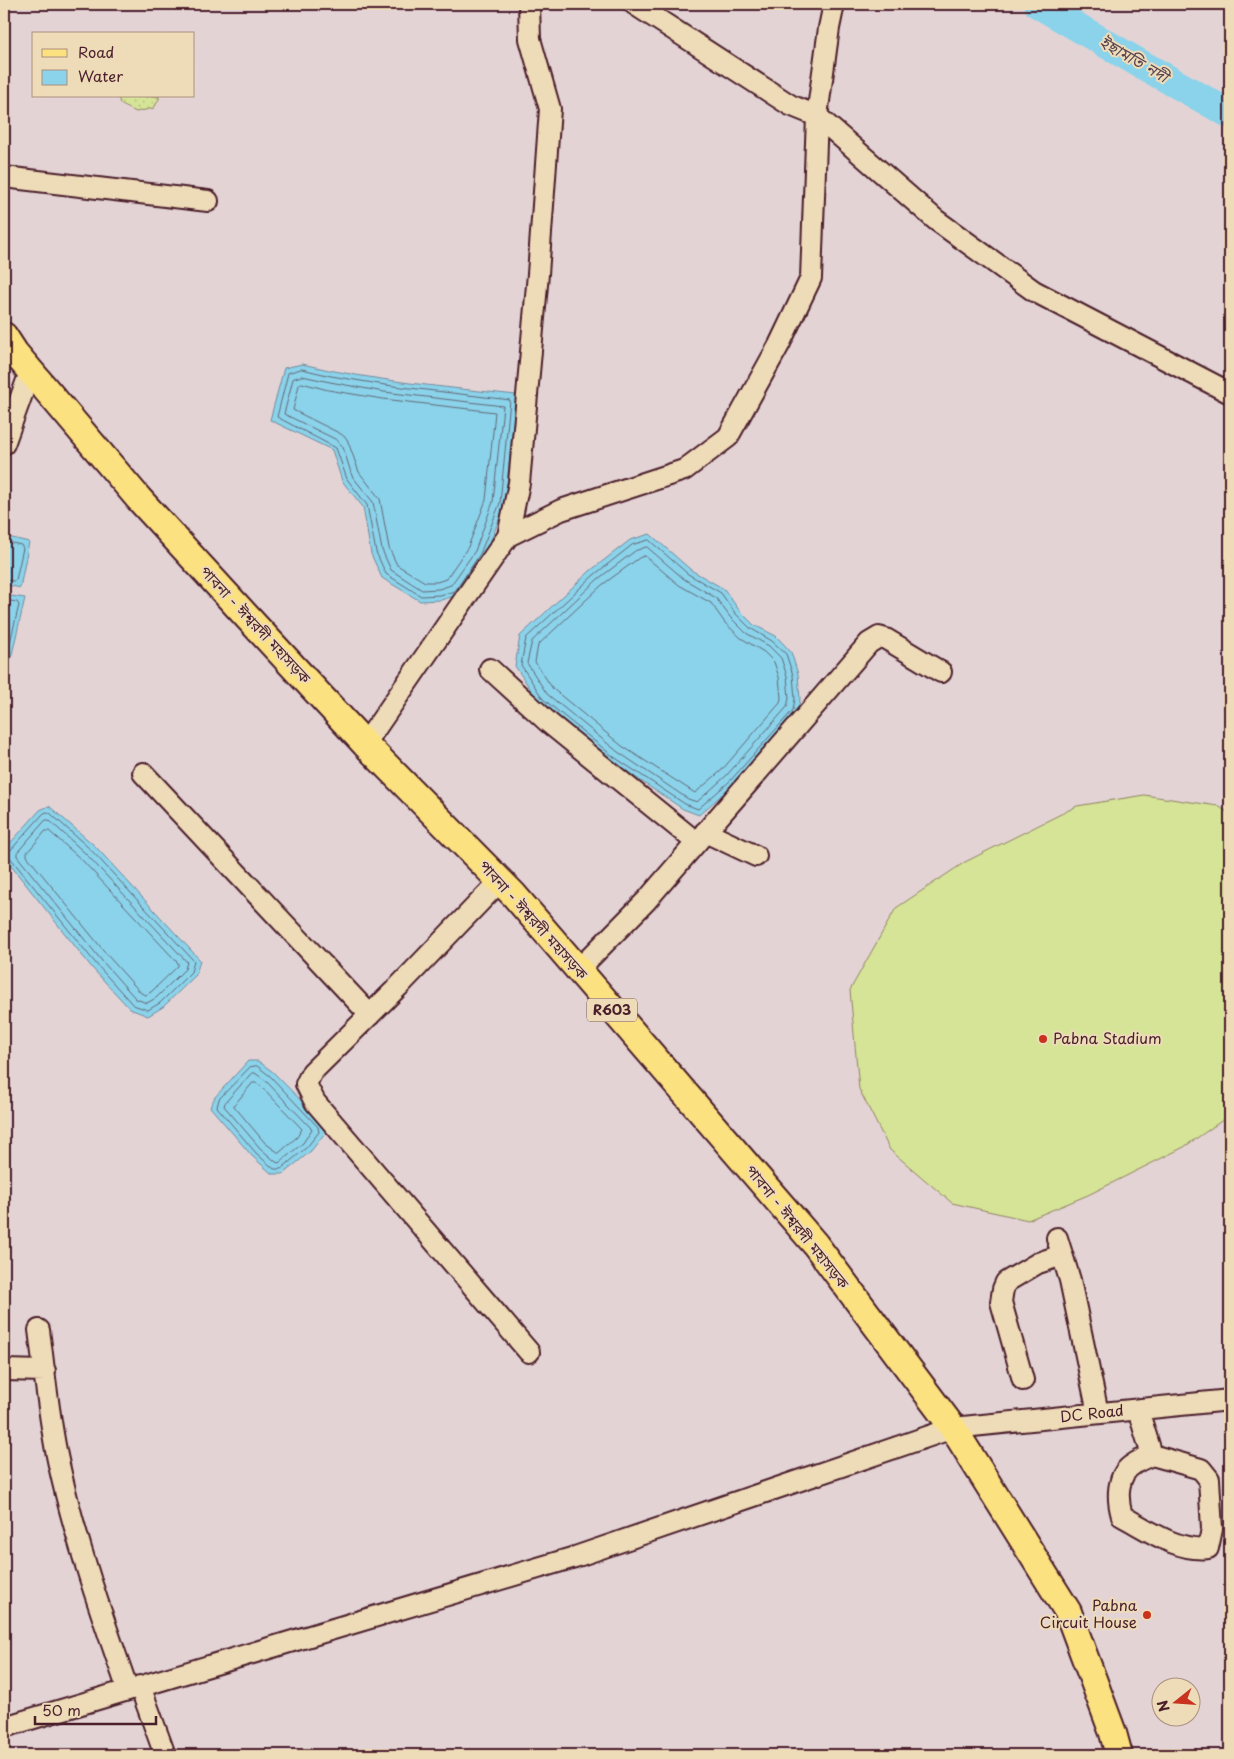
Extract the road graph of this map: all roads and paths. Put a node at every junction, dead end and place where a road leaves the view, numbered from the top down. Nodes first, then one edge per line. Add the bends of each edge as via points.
1 (529, 4) edge
2 (634, 4) edge
3 (834, 4) edge
4 (817, 116) junction
5 (4, 178) edge
6 (208, 201) dead end
7 (4, 336) edge
8 (30, 372) junction
9 (1230, 393) edge
10 (4, 444) edge
11 (508, 536) junction
12 (490, 669) dead end
13 (941, 672) dead end
14 (365, 744) junction
15 (143, 773) dead end
16 (700, 837) junction
17 (756, 856) dead end
18 (500, 881) junction
19 (578, 970) junction
20 (370, 1015) junction
21 (39, 1330) dead end
22 (529, 1352) dead end
23 (4, 1370) edge
24 (45, 1371) junction
25 (1023, 1380) dead end
26 (1230, 1400) edge
27 (1138, 1410) junction
28 (1098, 1414) junction
29 (953, 1428) junction
30 (1152, 1455) junction
31 (134, 1688) junction
32 (4, 1727) edge
33 (165, 1755) edge
34 (1119, 1755) edge

1 - 11 street via 530,38 550,109 519,483
2 - 4 street via 790,105
3 - 4 street
4 - 9 street via 936,220 1034,291
4 - 11 street via 811,278 728,437 684,470 561,510
5 - 6 street
7 - 8 main road, পাবনা - ঈশ্বরদী মহাসড়ক / R603
8 - 10 street
8 - 14 main road, পাবনা - ঈশ্বরদী মহাসড়ক / R603 via 139,499
11 - 14 street
12 - 16 street via 549,723
13 - 16 street via 886,639 879,638 869,644
14 - 18 main road, পাবনা - ঈশ্বরদী মহাসড়ক / R603
15 - 20 street
16 - 17 street
16 - 19 street via 646,901
18 - 19 main road, পাবনা - ঈশ্বরদী মহাসড়ক / R603
18 - 20 street
19 - 29 main road, পাবনা - ঈশ্বরদী মহাসড়ক / R603 via 815,1244
20 - 22 street via 312,1072 306,1084 315,1102
21 - 24 street
23 - 24 street
24 - 31 street via 59,1464 79,1545
25 - 28 street via 1001,1302 1003,1290 1006,1282 1059,1246 1070,1280
26 - 27 street, DC Road
27 - 28 street, DC Road
27 - 30 street
28 - 29 street, DC Road
29 - 31 street, DC Road via 575,1557
29 - 34 main road, পাবনা - ঈশ্বরদী মহাসড়ক / R603 via 1068,1612
30 - 30 street via 1201,1469 1209,1479 1212,1529 1208,1548 1196,1550 1165,1539 1122,1516 1118,1490 1124,1473 1132,1464
31 - 32 street, DC Road
31 - 33 street

